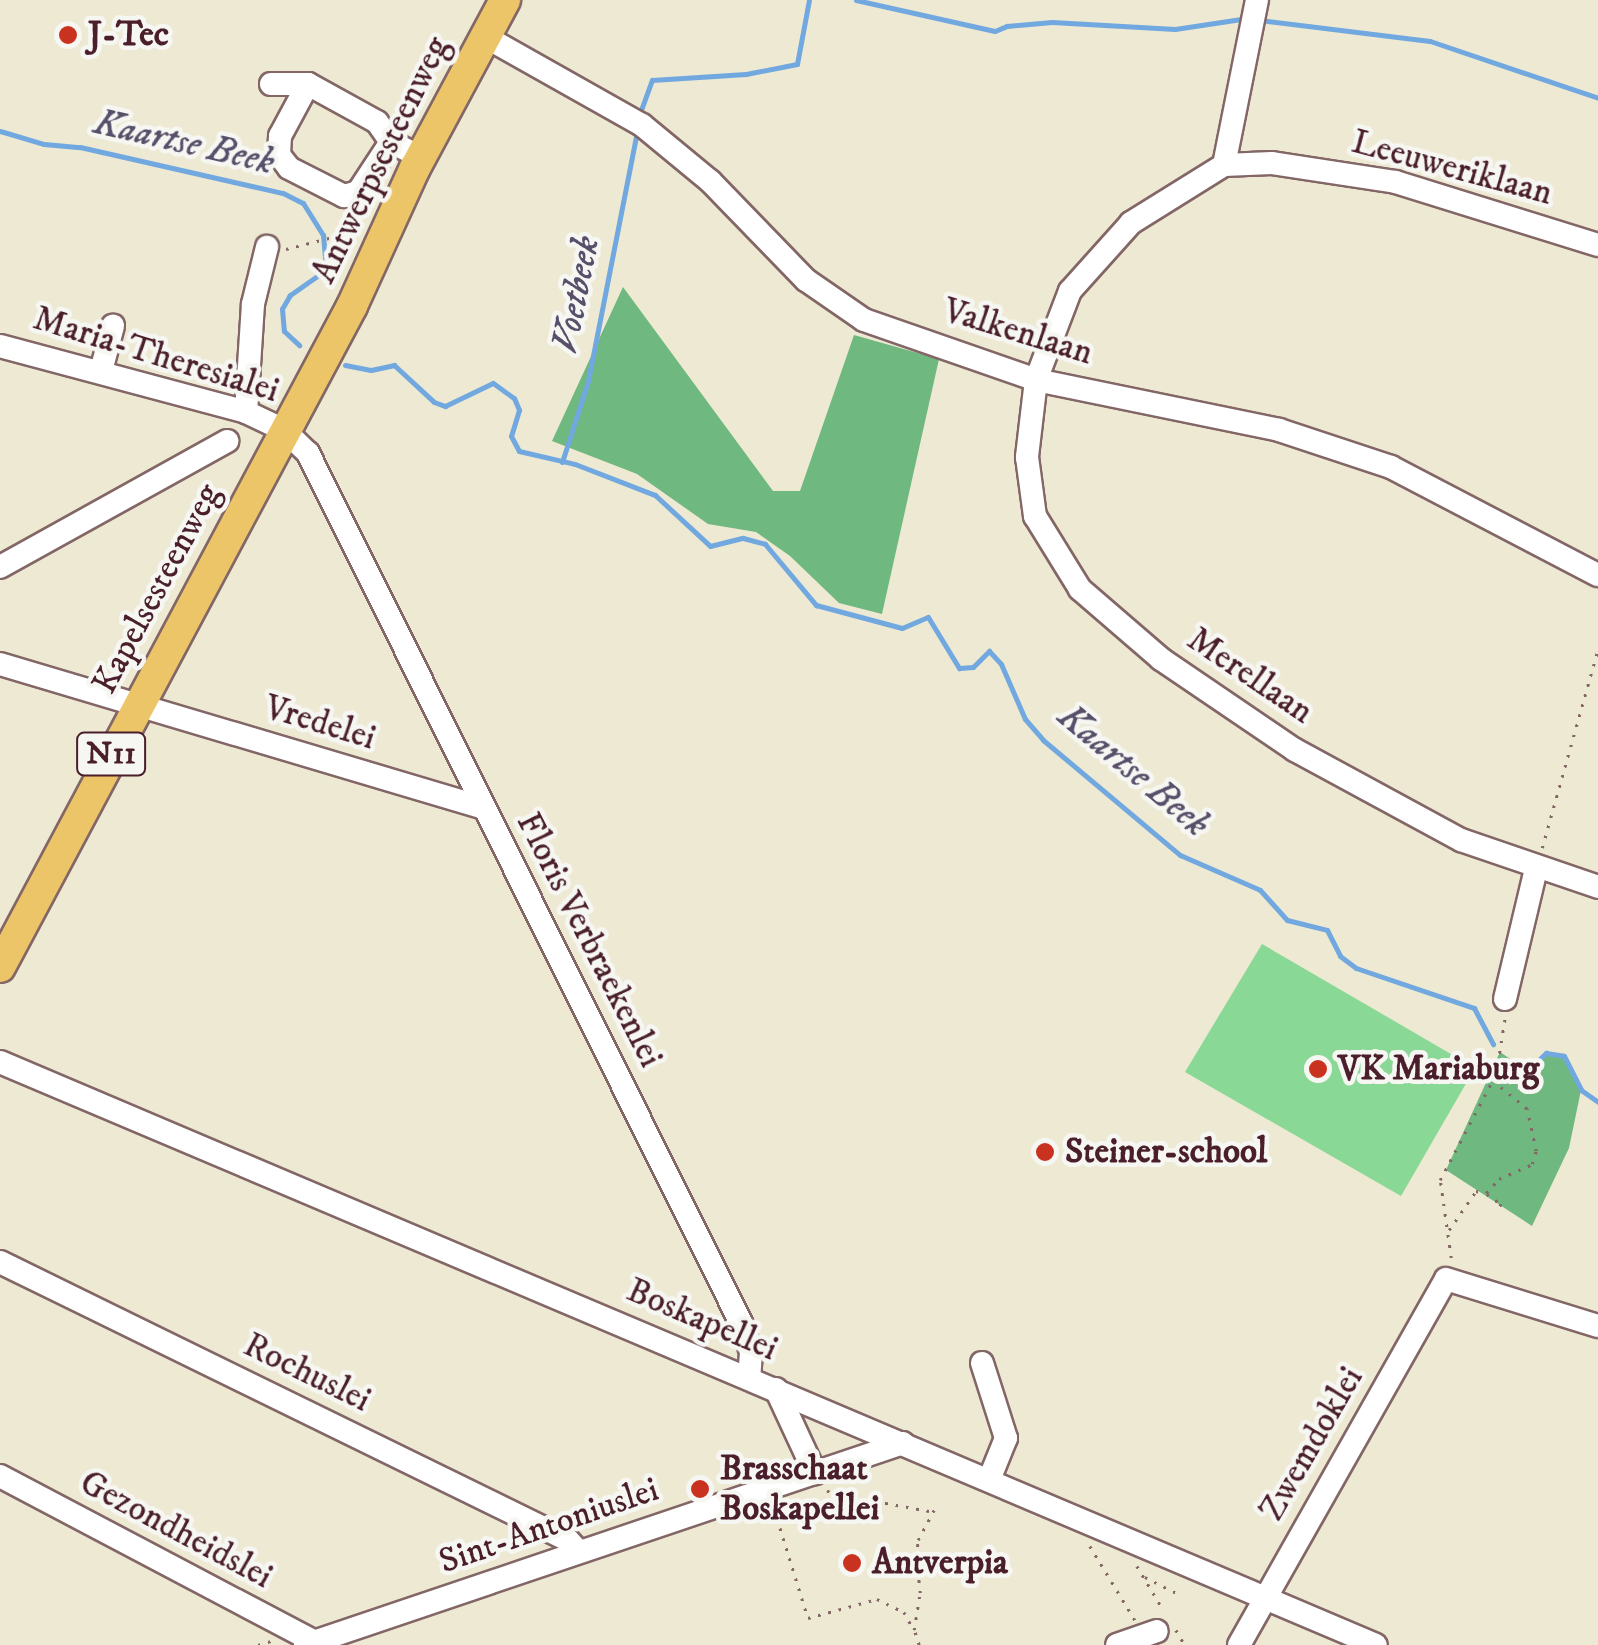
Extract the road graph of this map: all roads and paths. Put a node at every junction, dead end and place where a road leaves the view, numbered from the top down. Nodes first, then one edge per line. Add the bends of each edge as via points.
1 (505, 0) edge
2 (1257, 0) edge
3 (484, 36) junction
4 (271, 84) dead end
5 (308, 84) junction
6 (391, 142) junction
7 (420, 157) junction
8 (1224, 165) junction
9 (338, 237) dead end
10 (1598, 244) edge
11 (268, 247) joint
12 (113, 326) dead end
13 (0, 346) edge
14 (326, 353) joint
15 (101, 371) junction
16 (1036, 380) junction
17 (246, 412) junction
18 (284, 430) junction
19 (227, 442) dead end
20 (349, 538) joint
21 (0, 567) edge
22 (1598, 575) edge
23 (1598, 649) edge
24 (0, 664) edge
25 (137, 704) junction
26 (484, 808) junction
27 (1536, 869) junction
28 (1598, 887) edge
29 (0, 967) edge
30 (1505, 1000) joint
31 (0, 1062) edge
32 (1492, 1082) junction
33 (1486, 1193) junction
34 (1498, 1214) dead end
35 (1448, 1232) junction
36 (0, 1262) edge
37 (1459, 1288) junction
38 (1598, 1326) edge
39 (982, 1364) dead end
40 (749, 1378) junction
41 (776, 1390) junction
42 (903, 1443) junction
43 (0, 1476) edge
44 (989, 1480) junction
45 (821, 1481) junction
46 (768, 1489) junction
47 (935, 1508) dead end
48 (930, 1512) junction
49 (1084, 1536) dead end
50 (579, 1552) junction
51 (1132, 1556) dead end
52 (1143, 1576) junction
53 (1179, 1594) dead end
54 (1266, 1597) junction
55 (914, 1630) junction
56 (1151, 1634) joint
57 (313, 1644) edge
58 (919, 1645) edge
59 (1118, 1645) edge
60 (1185, 1645) edge
61 (1239, 1645) edge
62 (1376, 1645) edge

1 - 3 main road, Antwerpsesteenweg / N11
2 - 8 street
3 - 7 main road, Antwerpsesteenweg / N11
3 - 16 street, Valkenlaan via 642,124 710,181 806,280 864,320
4 - 5 street
5 - 6 street via 377,122
5 - 6 street via 280,136 279,155 289,168 344,196 358,192
6 - 7 street
7 - 14 main road, Antwerpsesteenweg / N11
8 - 10 street, Leeuweriklaan via 1272,163 1396,182
8 - 16 street, Leeuweriklaan via 1131,223 1070,292
9 - 11 path via 312,246
11 - 17 street via 253,304
12 - 15 street
13 - 15 street, Maria-Theresialei
14 - 18 main road, Kapelsesteenweg / N11
15 - 17 street, Maria-Theresialei
16 - 22 street, Valkenlaan via 1279,430 1390,467
16 - 27 street, Merellaan via 1027,457 1036,516 1080,589 1161,659 1295,750 1460,840
17 - 18 street, Maria-Theresialei
18 - 20 street, Maria-Theresialei via 308,454
18 - 25 main road, Kapelsesteenweg / N11
19 - 21 street
20 - 26 street, Floris Verbraekenlei
23 - 27 path
24 - 25 street, Vredelei
25 - 26 street, Vredelei
25 - 29 main road, Kapelsesteenweg / N11
26 - 40 street, Floris Verbraekenlei via 741,1323 751,1352
27 - 28 street, Merellaan
27 - 30 street
30 - 32 path via 1504,1040
31 - 40 street, Boskapellei
32 - 33 path via 1527,1109 1536,1151 1532,1164
32 - 35 path via 1440,1180
33 - 34 path via 1502,1204
33 - 35 path via 1476,1191
35 - 37 path
36 - 50 street, Rochuslei via 568,1540
37 - 38 street
37 - 54 street, Zwemdoklei via 1426,1315
39 - 44 street via 1006,1438
40 - 41 street, Boskapellei
41 - 42 street, Boskapellei
41 - 45 street
42 - 44 street, Boskapellei
42 - 45 street, Sint-Antoniuslei
43 - 57 street, Gezondheidslei
44 - 54 street, Boskapellei
45 - 46 street, Sint-Antoniuslei
45 - 48 path via 835,1510 875,1502
46 - 50 street, Sint-Antoniuslei
46 - 55 path via 808,1618 877,1599 904,1612
47 - 48 path
48 - 55 path via 918,1540
49 - 56 path
50 - 57 street, Sint-Antoniuslei
51 - 52 path
52 - 53 path
52 - 60 path
54 - 61 street, Zwemdoklei
54 - 62 street, Boskapellei
55 - 58 path
56 - 59 street

